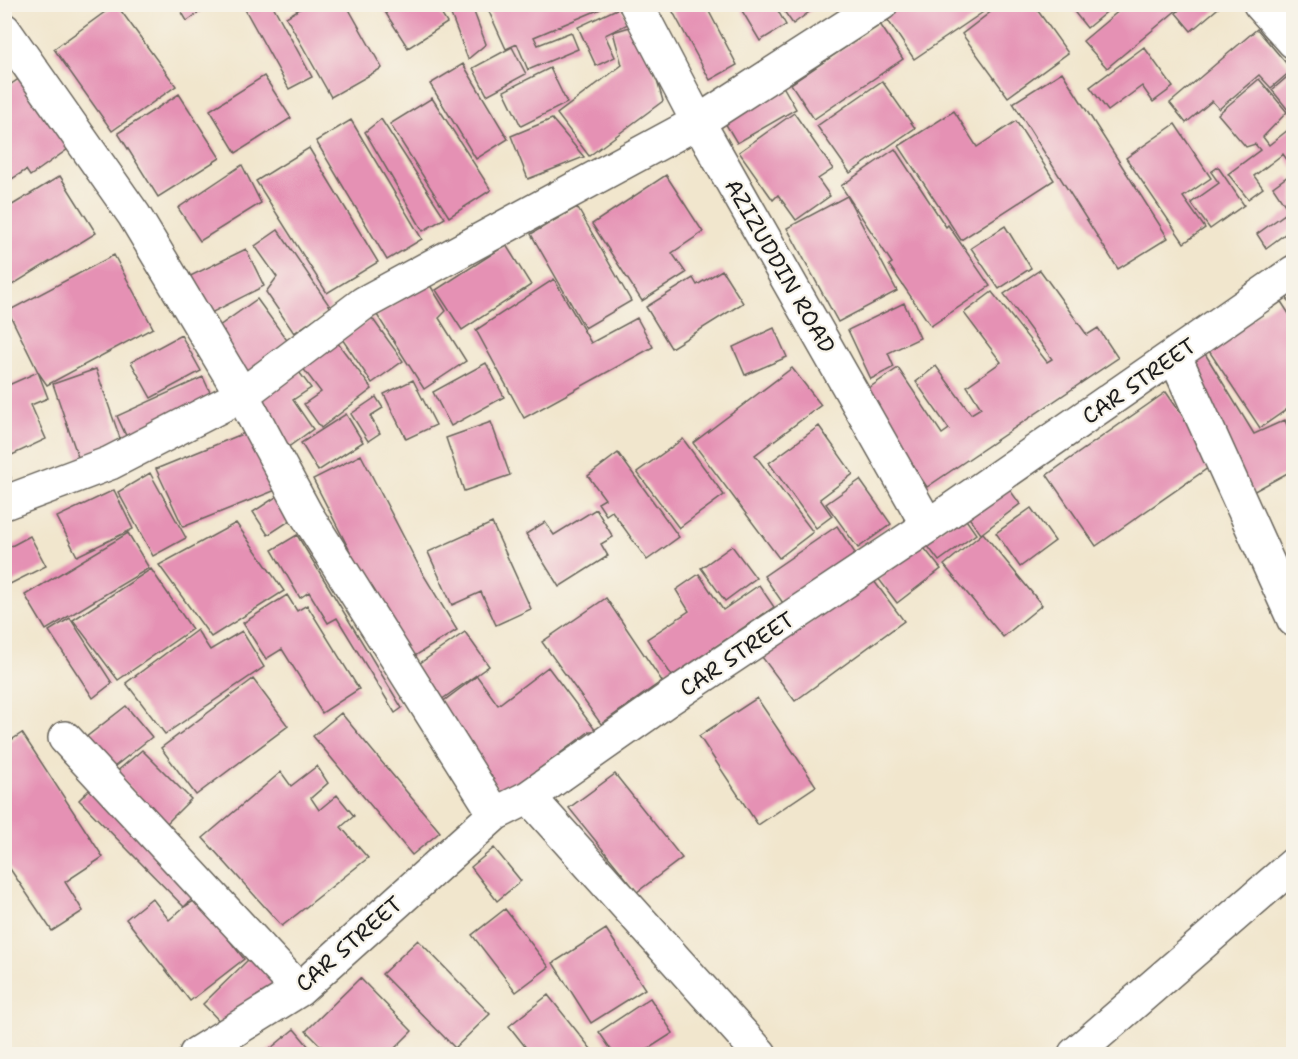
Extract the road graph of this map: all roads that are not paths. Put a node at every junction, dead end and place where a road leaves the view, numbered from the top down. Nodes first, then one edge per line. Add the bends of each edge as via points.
1 (636, 4) edge
2 (881, 4) edge
3 (1260, 4) edge
4 (4, 30) edge
5 (1293, 42) edge
6 (15, 66) edge
7 (698, 122) junction
8 (1293, 272) edge
9 (1175, 357) junction
10 (242, 395) junction
11 (4, 503) edge
12 (928, 526) junction
13 (1293, 620) edge
14 (65, 738) dead end
15 (529, 797) junction
16 (495, 814) junction
17 (1293, 864) edge
18 (300, 990) junction
19 (196, 1054) edge
20 (760, 1054) edge
21 (1075, 1054) edge

1 - 7 street, AZIZUDDIN ROAD
2 - 7 street
3 - 5 street
4 - 6 street
6 - 10 street via 134,215
7 - 10 street via 364,303
7 - 12 street, AZIZUDDIN ROAD
8 - 9 street, CAR STREET
9 - 12 street, CAR STREET
9 - 13 street
10 - 11 street via 110,464
10 - 16 street via 306,514
12 - 15 street, CAR STREET
14 - 18 street
15 - 16 street, CAR STREET
15 - 20 street
16 - 18 street, CAR STREET
17 - 21 street
18 - 19 street, CAR STREET

